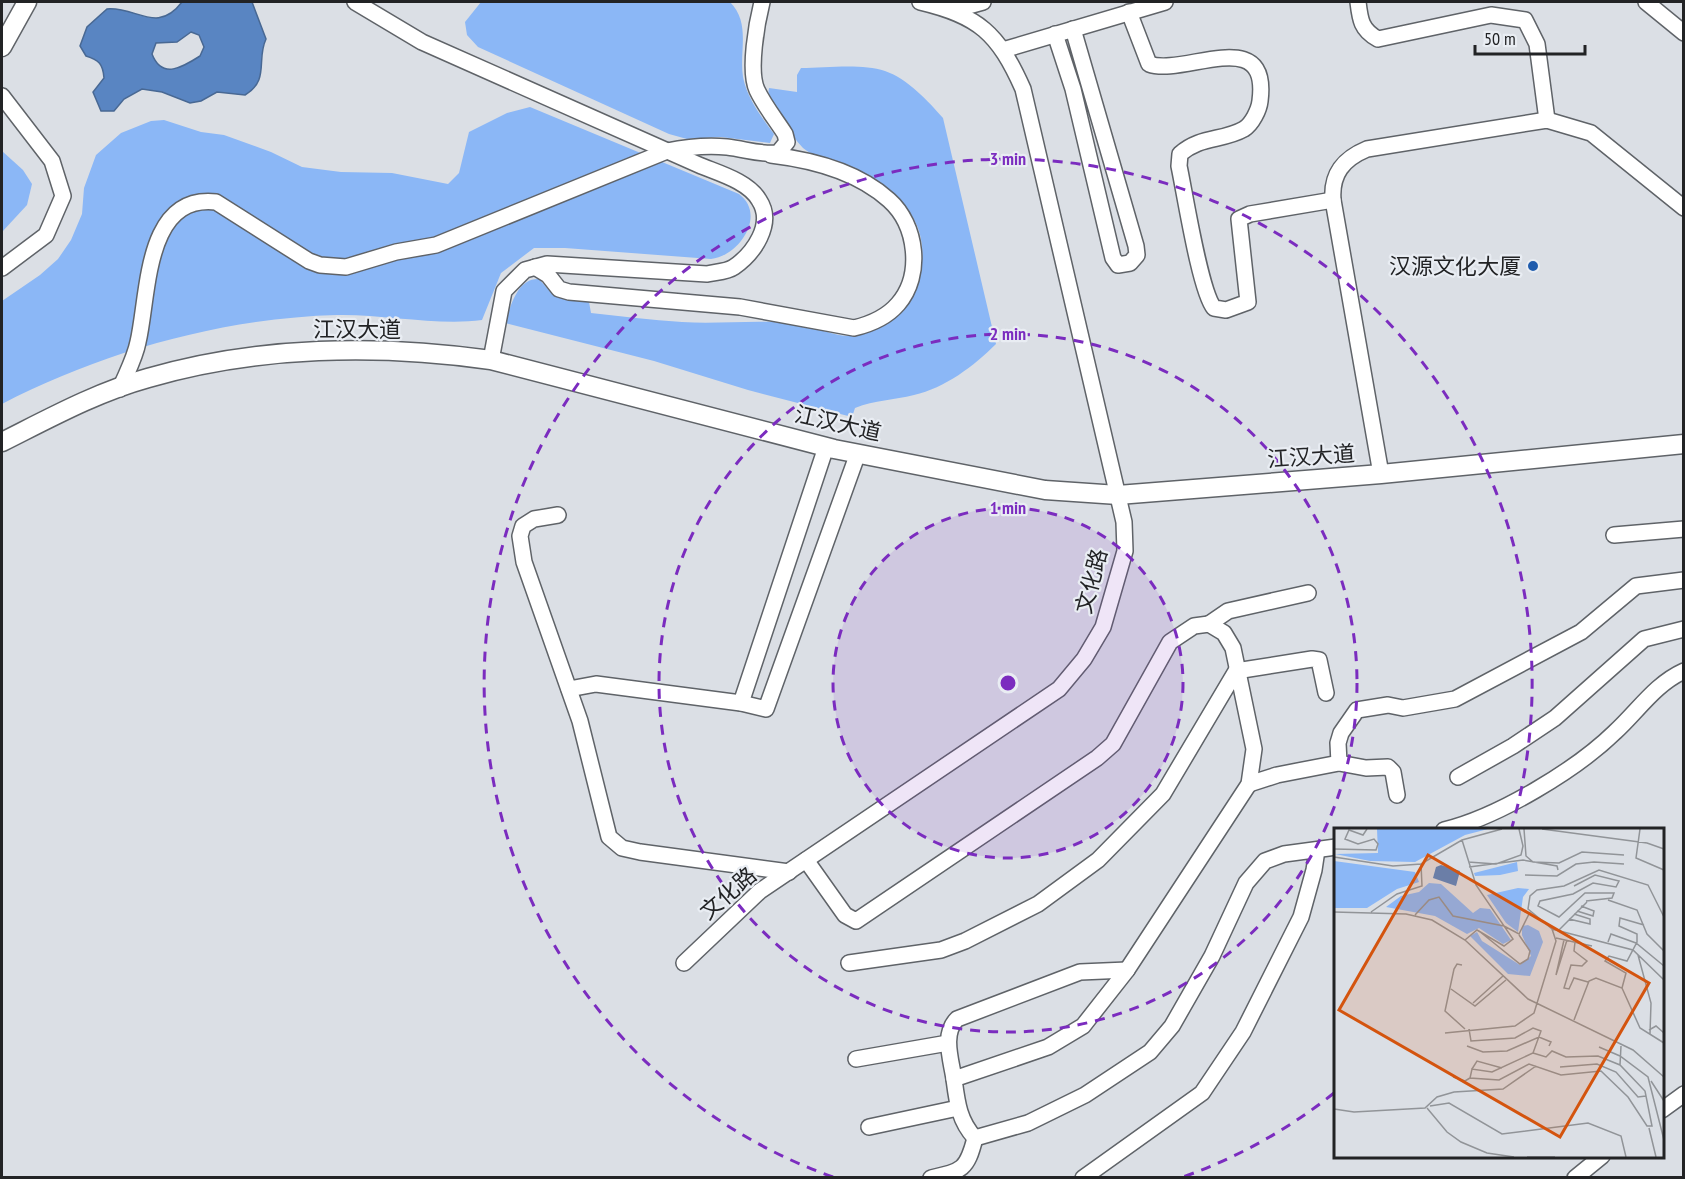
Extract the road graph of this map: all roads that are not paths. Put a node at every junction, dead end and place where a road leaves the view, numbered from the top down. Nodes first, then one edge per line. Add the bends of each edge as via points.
1 (27, 2) edge
2 (355, 2) edge
3 (762, 2) edge
4 (920, 2) edge
5 (983, 2) edge
6 (1165, 2) edge
7 (1358, 2) edge
8 (1646, 2) edge
9 (954, 10) junction
10 (1129, 12) junction
11 (1073, 29) junction
12 (1683, 33) edge
13 (1055, 34) junction
14 (2, 47) edge
15 (1003, 50) junction
16 (2, 96) edge
17 (1547, 120) junction
18 (667, 152) junction
19 (768, 154) junction
20 (1333, 200) junction
21 (1683, 208) edge
22 (535, 267) junction
23 (2, 268) edge
24 (491, 360) junction
25 (120, 389) junction
26 (2, 442) edge
27 (1683, 444) edge
28 (826, 447) junction
29 (858, 453) junction
30 (1382, 474) junction
31 (1118, 495) junction
32 (558, 515) dead end
33 (1683, 529) edge
34 (1614, 535) dead end
35 (1683, 580) edge
36 (1308, 593) dead end
37 (1209, 624) junction
38 (1683, 629) edge
39 (1236, 671) junction
40 (1683, 671) edge
41 (569, 689) junction
42 (1326, 693) dead end
43 (741, 703) junction
44 (1339, 763) junction
45 (1458, 777) dead end
46 (1250, 784) junction
47 (1397, 795) dead end
48 (1450, 828) edge
49 (1334, 847) edge
50 (1317, 850) junction
51 (806, 860) junction
52 (789, 872) junction
53 (684, 963) dead end
54 (849, 963) dead end
55 (1127, 970) junction
56 (948, 1043) junction
57 (856, 1059) dead end
58 (954, 1079) junction
59 (1683, 1094) edge
60 (958, 1108) junction
61 (1664, 1108) edge
62 (869, 1127) dead end
63 (975, 1138) junction
64 (1600, 1158) edge
65 (931, 1178) edge
66 (1083, 1178) edge
67 (1575, 1178) edge

1 - 14 main road
2 - 18 street via 422,42
3 - 19 street via 754,79 787,142 778,153
4 - 9 street
5 - 9 street
6 - 10 street
7 - 17 street via 1366,33 1378,39 1491,15 1525,20 1538,44
8 - 12 street
9 - 15 street, 文化路 via 982,27
10 - 11 street
10 - 20 street via 1149,64 1240,58 1254,67 1258,77 1257,112 1245,128 1193,144 1179,154 1201,271 1214,308 1226,310 1248,302 1239,219
11 - 13 street
11 - 13 street via 1136,246 1137,255 1130,263 1118,265 1113,258 1080,114
13 - 15 street
15 - 31 street, 文化路 via 1023,89
16 - 23 street via 52,160 63,196 46,235
17 - 20 street via 1367,149 1335,172
17 - 21 street via 1591,133
18 - 19 street via 695,146
18 - 22 street via 744,186 760,200 763,227 757,245 732,269 707,274 570,264
18 - 25 street via 459,237 346,267 309,261 216,202 201,200 186,206 173,217 153,252 138,343
19 - 22 street via 849,174 889,200 900,212 910,232 913,263 909,285 898,304 885,315 854,328 740,307 588,295 559,289
20 - 30 street
22 - 24 street via 525,270 504,291
24 - 25 main road, 江汉大道 via 443,353 347,351 236,357 146,378
24 - 28 main road, 江汉大道
25 - 26 main road, 江汉大道
27 - 30 main road, 江汉大道
28 - 29 main road, 江汉大道
28 - 43 street
29 - 31 main road, 江汉大道 via 1045,490
29 - 43 street via 766,709
30 - 31 main road, 江汉大道
31 - 51 street, 文化路 via 1125,551 1102,627 1084,659 1059,688
32 - 41 street via 534,519 522,526 520,536 524,562
33 - 34 street
35 - 44 street via 1636,586 1581,632 1455,699 1357,711 1341,733
36 - 37 street via 1228,610
37 - 39 street via 1224,633 1233,648
37 - 51 street via 1194,626 1170,642 1113,744 1097,758 856,921 845,915
38 - 45 street via 1644,639 1555,718
39 - 42 street via 1319,660
39 - 46 street via 1254,749
39 - 54 street via 1163,794 1098,860 1038,904 964,941 941,950
40 - 48 street via 1656,689 1588,756 1486,815
41 - 43 street via 596,684
41 - 52 street via 609,837 622,848
44 - 46 street
44 - 47 street via 1388,767 1393,772
46 - 55 street
49 - 50 street
50 - 63 street via 1265,861 1246,883 1212,956 1172,1026 1150,1052 1085,1095 1028,1124
50 - 66 street via 1301,917 1243,1032 1202,1093
51 - 52 street, 文化路
52 - 53 street, 文化路 via 760,891
55 - 56 street via 1080,972 957,1018 950,1026
55 - 58 street via 1083,1026 1048,1047
56 - 57 street
56 - 58 street
58 - 60 street
59 - 61 street
60 - 62 street
60 - 63 street via 965,1127
63 - 65 street via 969,1162 957,1172
64 - 67 street

